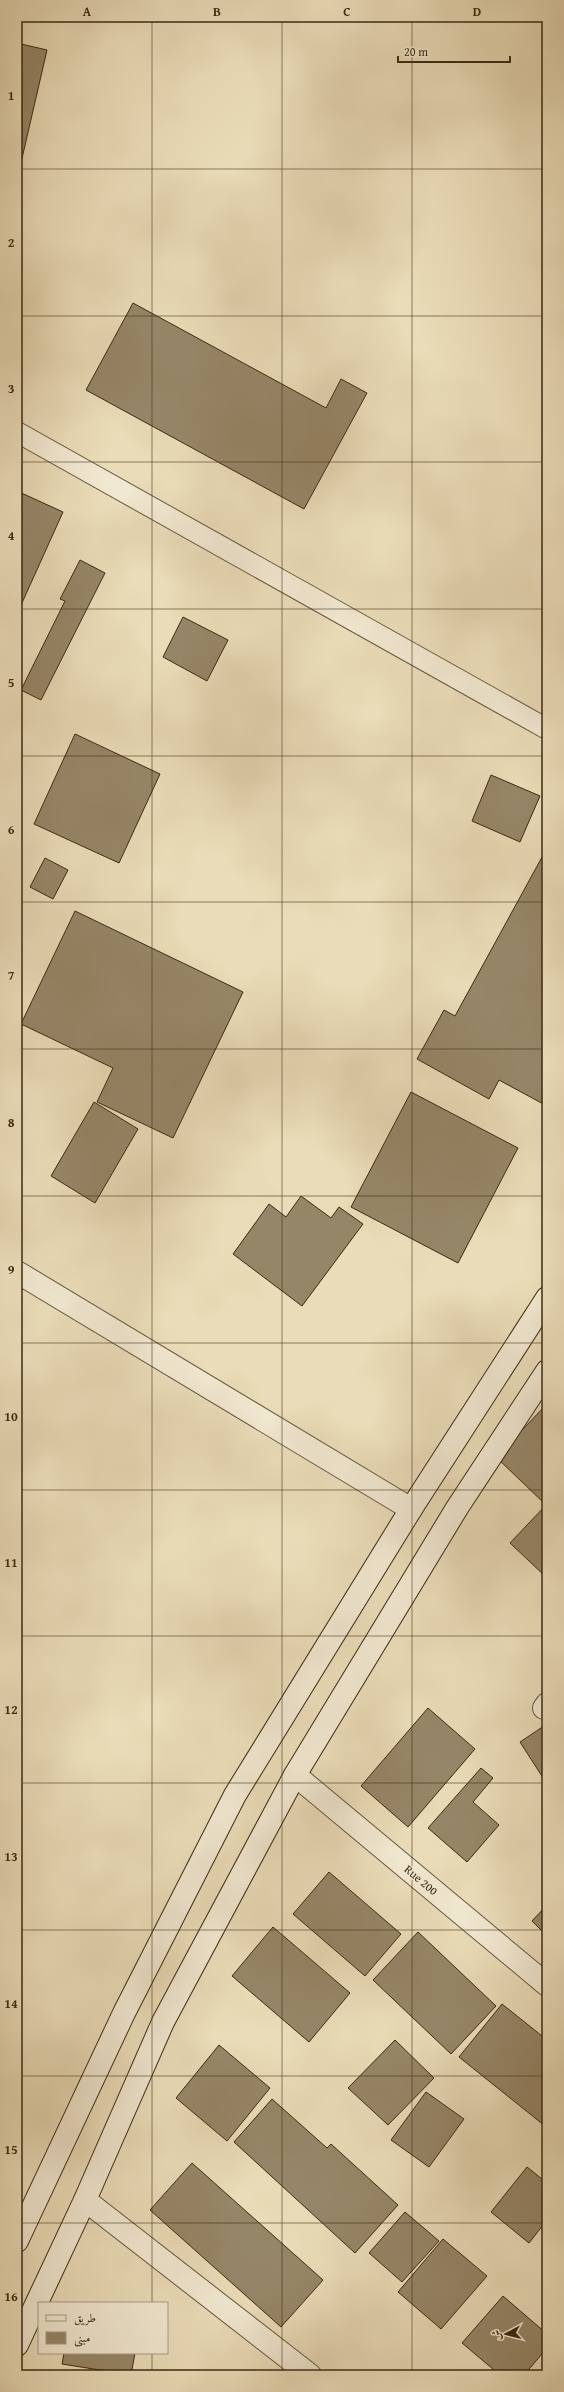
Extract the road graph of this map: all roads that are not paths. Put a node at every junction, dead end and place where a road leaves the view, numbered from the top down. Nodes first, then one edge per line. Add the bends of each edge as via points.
1 (17, 432) edge
2 (547, 729) edge
3 (17, 1272) edge
4 (547, 1298) edge
5 (547, 1371) edge
6 (411, 1509) junction
7 (295, 1775) junction
8 (547, 1985) edge
9 (85, 2200) junction
10 (17, 2241) edge
11 (17, 2345) edge
12 (307, 2374) edge

1 - 2 lane
3 - 6 main road
4 - 6 main road
5 - 7 main road via 457,1508
6 - 10 main road via 235,1795 124,2013
7 - 8 main road, Rue 200
7 - 9 main road via 163,2022
9 - 11 main road
9 - 12 main road

